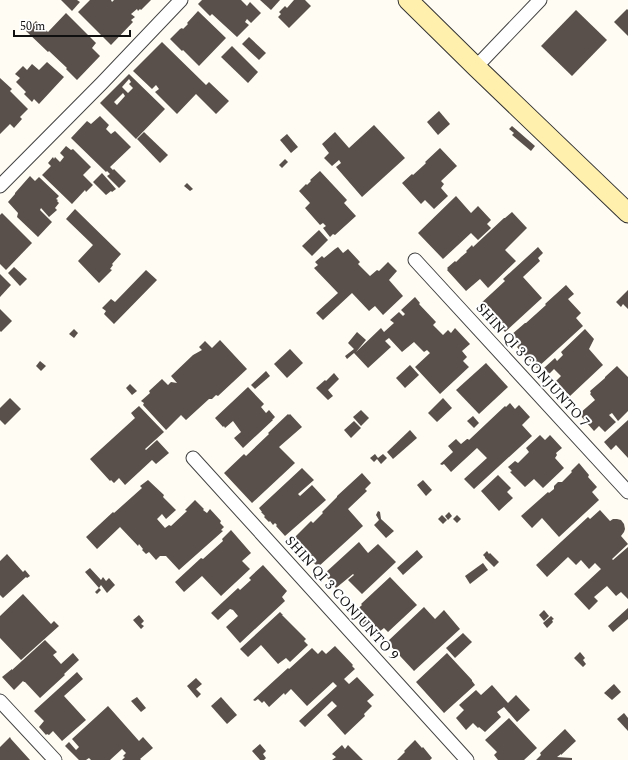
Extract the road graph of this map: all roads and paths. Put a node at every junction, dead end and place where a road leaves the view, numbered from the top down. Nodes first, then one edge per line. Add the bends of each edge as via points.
1 (181, 0) edge
2 (408, 0) edge
3 (540, 0) edge
4 (476, 67) junction
5 (0, 186) edge
6 (628, 213) edge
7 (415, 260) dead end
8 (193, 458) dead end
9 (628, 492) edge
10 (0, 701) edge
11 (55, 760) edge
12 (467, 760) edge

1 - 5 street
2 - 4 street
3 - 4 street
4 - 6 street
7 - 9 street, SHIN QI 3 CONJUNTO 7
8 - 12 street, SHIN QI 3 CONJUNTO 9
10 - 11 street

